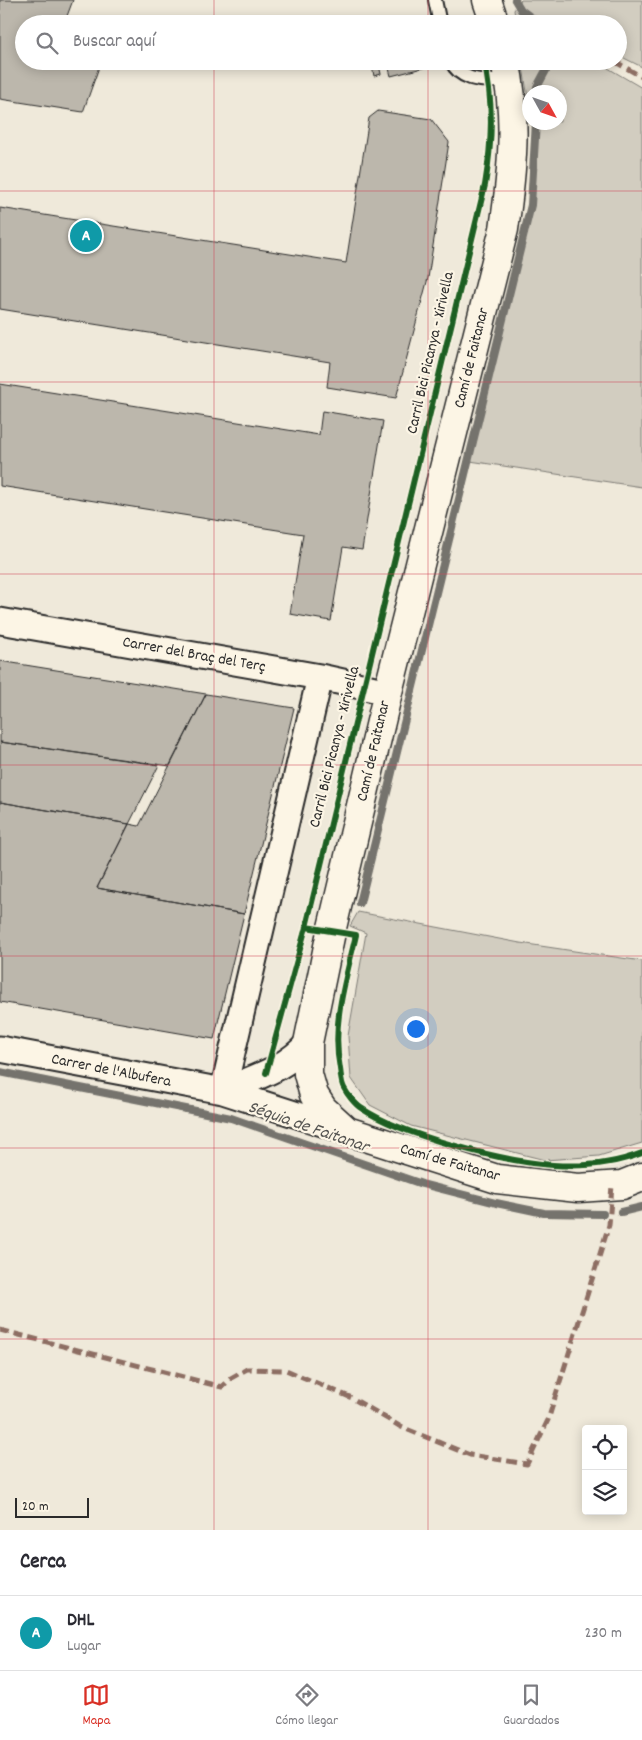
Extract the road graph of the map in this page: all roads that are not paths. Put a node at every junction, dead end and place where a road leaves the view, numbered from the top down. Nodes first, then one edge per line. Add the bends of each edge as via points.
1 (435, 0) edge
2 (487, 0) edge
3 (438, 15) edge
4 (492, 15) edge
5 (456, 70) edge
6 (507, 72) edge
7 (0, 621) edge
8 (320, 677) junction
9 (388, 692) junction
10 (308, 1043) junction
11 (0, 1050) edge
12 (223, 1092) junction
13 (347, 1131) junction
14 (642, 1177) edge

1 - 3 lane
2 - 4 street
5 - 6 lane via 470,79
6 - 9 street, Camí de Faitanar via 514,123 504,229
7 - 8 street, Carrer del Braç del Terç
8 - 9 street, Carrer del Braç del Terç
8 - 12 street
9 - 10 street, Camí de Faitanar
10 - 12 street via 292,1060
10 - 13 street, Camí de Faitanar via 308,1074 314,1095 323,1110
11 - 12 street, Carrer de l'Albufera
12 - 13 street, Carrer de l'Albufera
13 - 14 street, Camí de Faitanar via 497,1179 578,1188 622,1185

